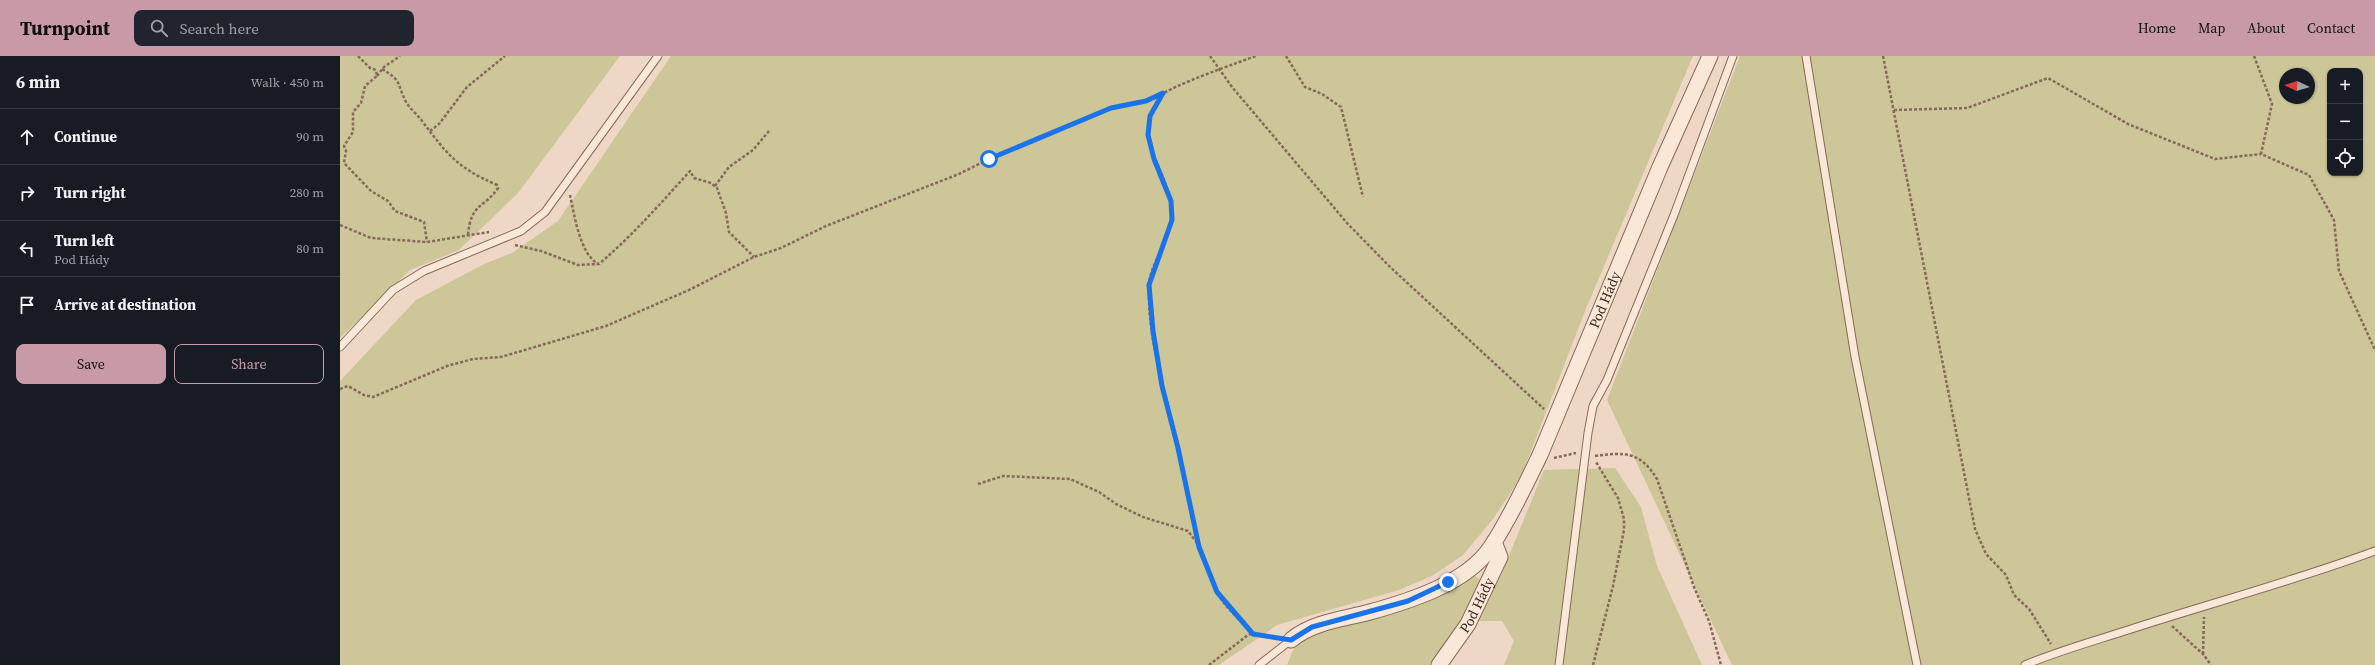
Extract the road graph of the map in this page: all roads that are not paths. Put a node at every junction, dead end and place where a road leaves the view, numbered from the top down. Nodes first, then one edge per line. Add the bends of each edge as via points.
1 (658, 56) edge
2 (1710, 56) edge
3 (1732, 56) edge
4 (1806, 56) edge
5 (340, 347) edge
6 (1494, 542) junction
7 (2375, 552) edge
8 (1291, 640) joint
9 (1259, 665) edge
10 (1439, 665) edge
11 (1559, 665) edge
12 (1917, 665) edge
13 (2025, 665) edge

1 - 5 lane via 546,212 521,231 424,271 393,290
2 - 6 street, Pod Hády via 1660,167 1540,455
3 - 11 lane via 1674,215 1594,406 1588,433
4 - 12 lane via 1856,357
6 - 8 street, Pod Hády via 1474,564 1438,588 1395,605 1312,627
6 - 10 street, Pod Hády via 1500,557 1468,624
7 - 13 lane via 2310,575 2055,653
8 - 9 lane

